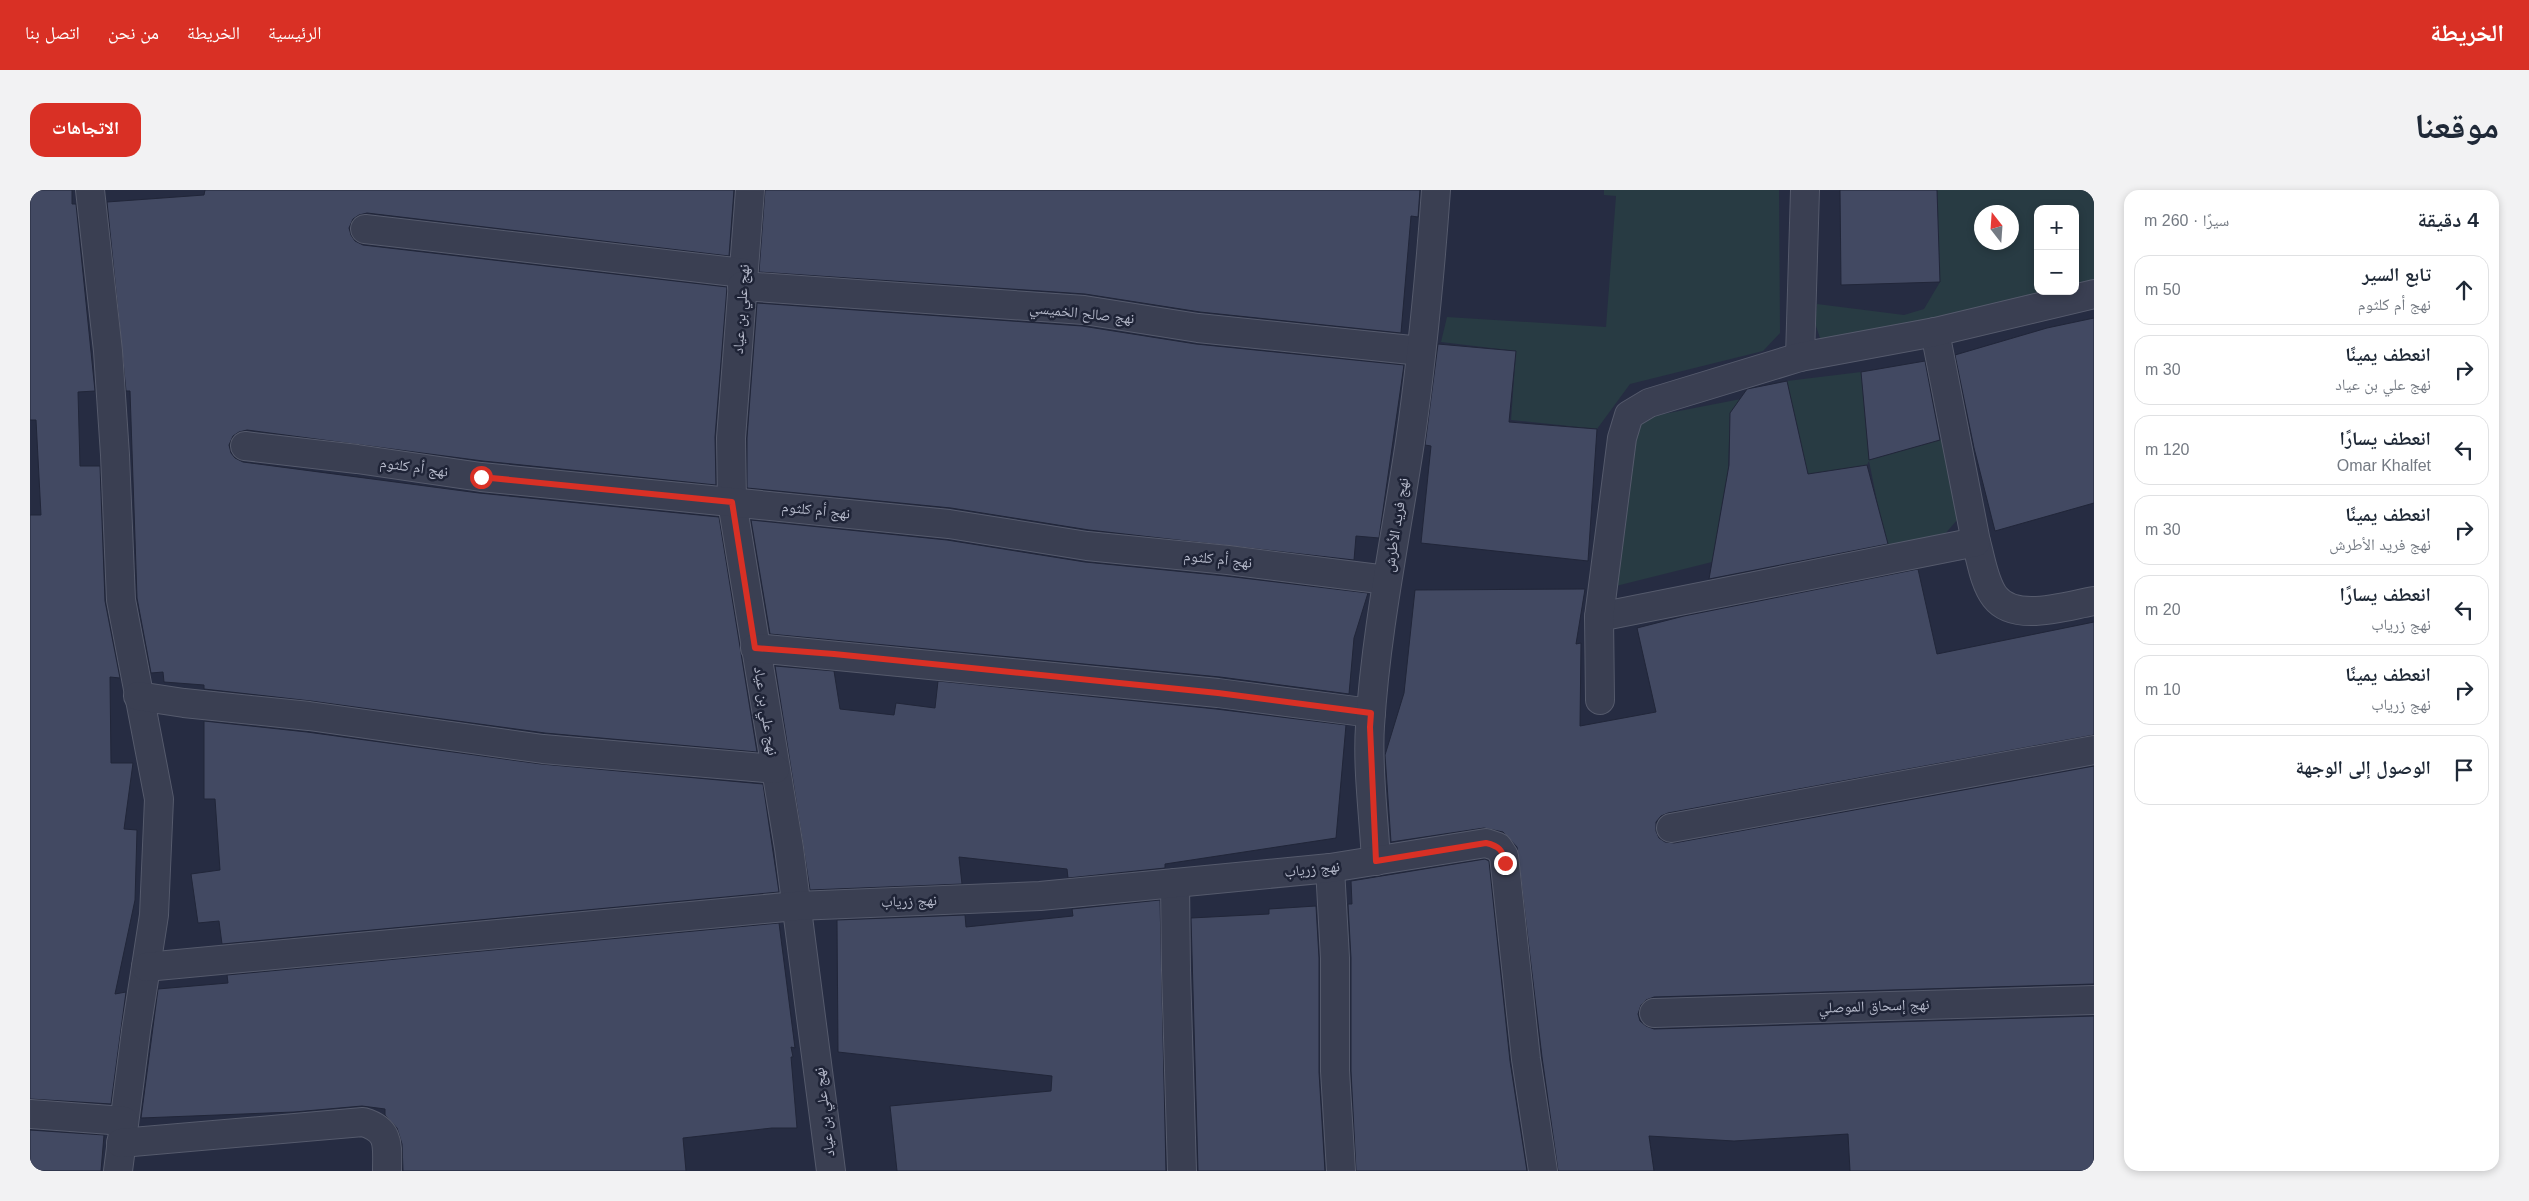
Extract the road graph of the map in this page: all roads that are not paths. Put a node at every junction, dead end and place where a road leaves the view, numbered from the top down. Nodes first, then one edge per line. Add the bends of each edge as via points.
1 (90, 190) edge
2 (750, 190) edge
3 (1436, 190) edge
4 (1806, 190) edge
5 (365, 229) dead end
6 (743, 279) junction
7 (2094, 294) edge
8 (1935, 332) junction
9 (1421, 352) junction
10 (1800, 357) junction
11 (244, 446) dead end
12 (732, 502) junction
13 (1976, 542) junction
14 (1387, 580) junction
15 (2094, 602) edge
16 (1599, 617) junction
17 (755, 648) junction
18 (138, 696) junction
19 (1600, 700) dead end
20 (1371, 713) junction
21 (2094, 750) edge
22 (775, 769) junction
23 (1671, 828) dead end
24 (1376, 861) junction
25 (1330, 868) junction
26 (1176, 883) junction
27 (796, 906) junction
28 (146, 967) junction
29 (2094, 1000) edge
30 (1654, 1012) dead end
31 (30, 1114) edge
32 (123, 1132) junction
33 (118, 1171) edge
34 (387, 1171) edge
35 (831, 1171) edge
36 (1182, 1171) edge
37 (1342, 1171) edge
38 (1543, 1171) edge

1 - 18 street via 110,389 121,600
2 - 6 street, نهج علي بن عياد
3 - 9 street, نهج فريد الأطرش
4 - 10 street
5 - 6 street, نهج صالح الخميسي
6 - 9 street, نهج صالح الخميسي via 1084,310 1198,328
6 - 12 street, نهج علي بن عياد via 731,438
7 - 8 street
8 - 10 street
8 - 13 street
9 - 14 street, نهج فريد الأطرش
10 - 16 street via 1649,403 1629,415 1622,438
11 - 12 street, نهج أم كلثوم via 481,477
12 - 14 street, نهج أم كلثوم via 940,523 1087,546
12 - 17 street, نهج علي بن عياد
13 - 15 street via 1994,596 2009,608 2026,611
13 - 16 street
14 - 20 street, نهج فريد الأطرش
16 - 19 street
17 - 20 street via 1218,693
17 - 22 street, نهج علي بن عياد
18 - 22 street via 543,749
18 - 28 street via 159,799 154,915
20 - 24 street, نهج فريد الأطرش
21 - 23 street
22 - 27 street, نهج علي بن عياد
24 - 25 street, نهج زرياب
24 - 38 street, نهج زرياب via 1476,843 1495,845 1502,850 1526,1059
25 - 26 street, نهج زرياب
25 - 37 street via 1335,958 1335,1071
26 - 27 street, نهج زرياب via 1040,896
26 - 36 street
27 - 28 street, نهج زرياب
27 - 35 street, نهج علي بن عياد
28 - 32 street
29 - 30 street, نهج إسحاق الموصلي
31 - 32 street
32 - 33 street
32 - 34 street via 363,1122 383,1132

